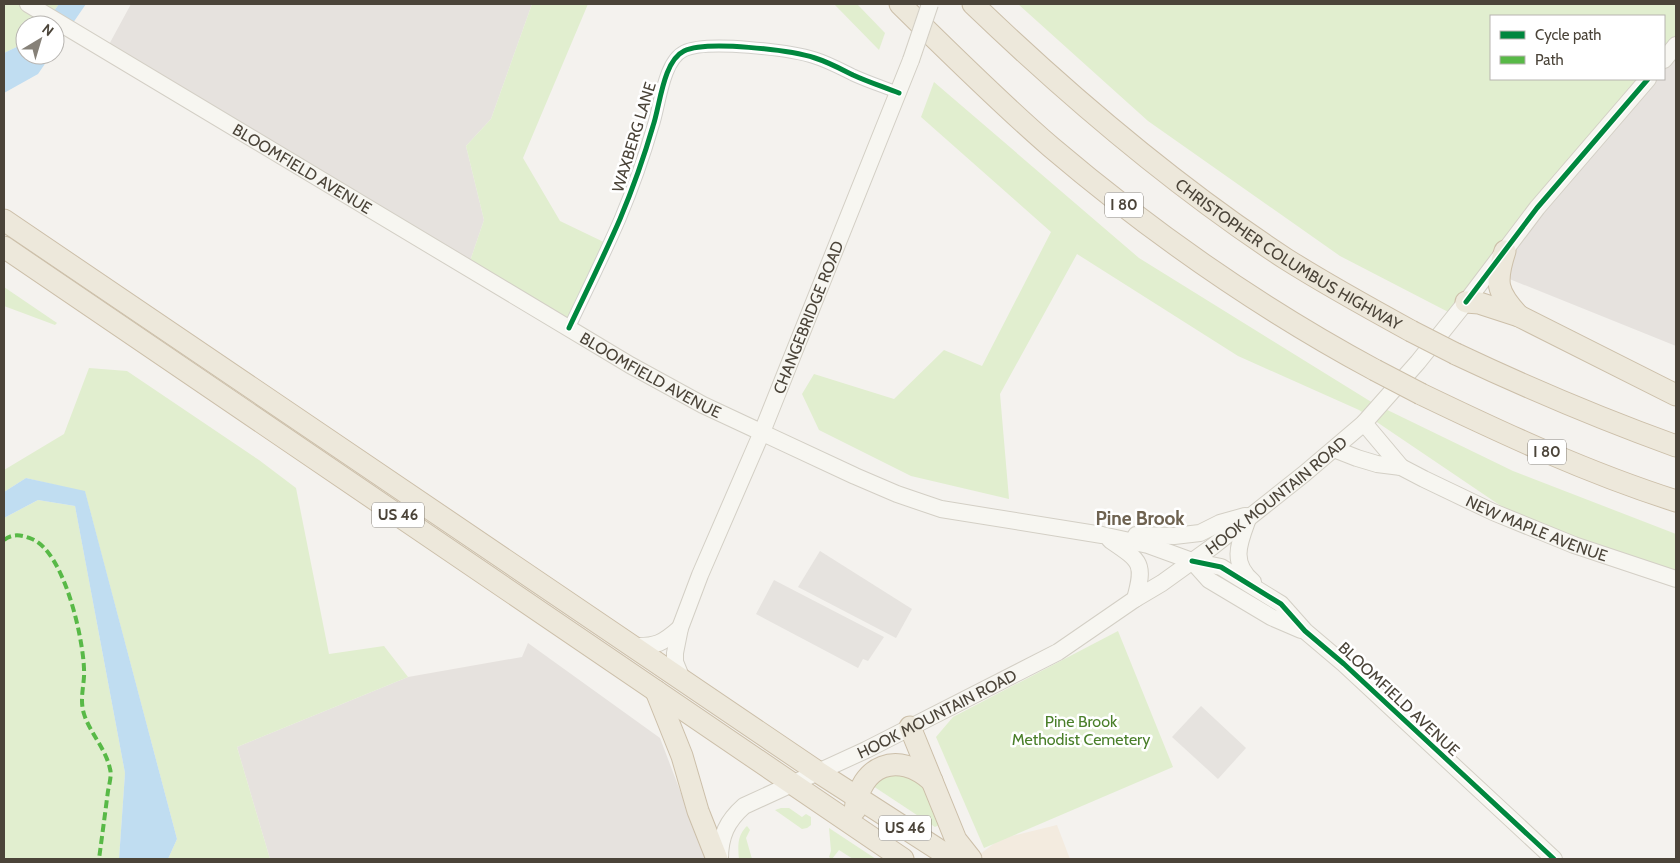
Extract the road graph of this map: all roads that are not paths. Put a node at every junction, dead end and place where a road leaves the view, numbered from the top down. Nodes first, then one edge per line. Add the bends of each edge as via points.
1 (29, 4) edge
2 (900, 4) edge
3 (930, 4) edge
4 (973, 4) edge
5 (1676, 45) edge
6 (1665, 59) edge
7 (1647, 80) edge
8 (899, 93) junction
9 (4, 220) edge
10 (4, 246) edge
11 (1505, 251) junction
12 (1466, 302) junction
13 (1519, 316) junction
14 (569, 328) junction
15 (1676, 395) edge
16 (1364, 423) junction
17 (762, 432) junction
18 (1676, 446) edge
19 (1334, 449) junction
20 (1401, 467) junction
21 (1676, 501) edge
22 (1250, 515) junction
23 (1102, 535) junction
24 (1192, 561) junction
25 (1676, 580) edge
26 (1135, 599) junction
27 (1274, 600) junction
28 (680, 628) junction
29 (1305, 631) junction
30 (634, 646) junction
31 (682, 679) junction
32 (656, 691) junction
33 (910, 727) junction
34 (818, 772) junction
35 (932, 781) junction
36 (792, 784) junction
37 (857, 797) junction
38 (854, 826) junction
39 (896, 856) edge
40 (718, 859) edge
41 (953, 859) edge
42 (971, 859) edge
43 (1554, 859) edge

1 - 14 main road, BLOOMFIELD AVENUE
2 - 21 highway, I 80, bridge via 1012,111 1091,180 1174,243 1303,330 1421,394 1538,448
3 - 8 main road, CHANGEBRIDGE ROAD, bridge
4 - 18 highway, CHRISTOPHER COLUMBUS HIGHWAY, bridge via 1059,84 1164,172 1294,263 1456,354 1543,394
5 - 6 main road
7 - 11 main road, HOOK MOUNTAIN ROAD via 1537,208
8 - 14 street, WAXBERG LANE via 816,58 788,52 713,46 693,48 676,56 664,81 656,118 630,195
8 - 17 main road, CHANGEBRIDGE ROAD
9 - 30 highway, US 46
10 - 32 highway, US 46
11 - 12 main road, HOOK MOUNTAIN ROAD
11 - 13 highway via 1498,276 1499,287
12 - 13 highway
12 - 16 main road, HOOK MOUNTAIN ROAD
13 - 15 highway
14 - 17 main road, BLOOMFIELD AVENUE via 695,401
16 - 19 main road, HOOK MOUNTAIN ROAD
16 - 20 main road, NEW MAPLE AVENUE
17 - 23 main road, BLOOMFIELD AVENUE via 854,476 941,509
17 - 28 main road, CHANGEBRIDGE ROAD
19 - 20 main road, NEW MAPLE AVENUE via 1377,464
19 - 22 main road, HOOK MOUNTAIN ROAD
20 - 25 main road, NEW MAPLE AVENUE via 1493,512 1574,545
22 - 23 main road via 1220,523 1200,533
22 - 24 main road, HOOK MOUNTAIN ROAD
22 - 27 main road via 1240,541 1238,559 1246,576
23 - 24 main road, BLOOMFIELD AVENUE via 1148,545
23 - 26 main road via 1137,562 1141,572
24 - 26 main road, HOOK MOUNTAIN ROAD
24 - 27 main road, BLOOMFIELD AVENUE via 1221,567
24 - 29 main road, BLOOMFIELD AVENUE via 1209,580 1272,617
26 - 33 main road, HOOK MOUNTAIN ROAD via 1058,652
27 - 29 main road, BLOOMFIELD AVENUE
28 - 30 main road via 655,646
28 - 31 main road, CHANGEBRIDGE ROAD via 675,653
29 - 43 main road, BLOOMFIELD AVENUE
30 - 31 highway, US 46
31 - 34 highway, US 46
32 - 36 highway, US 46
32 - 40 highway
33 - 34 main road, HOOK MOUNTAIN ROAD
33 - 35 highway
34 - 36 main road, HOOK MOUNTAIN ROAD
34 - 37 highway, US 46
35 - 37 highway via 909,766 891,764 874,771 863,782
35 - 42 highway via 956,840
36 - 38 highway, US 46
36 - 40 main road, HOOK MOUNTAIN ROAD via 744,806 735,814 722,835
37 - 38 highway
37 - 41 highway, US 46
38 - 39 highway, US 46

